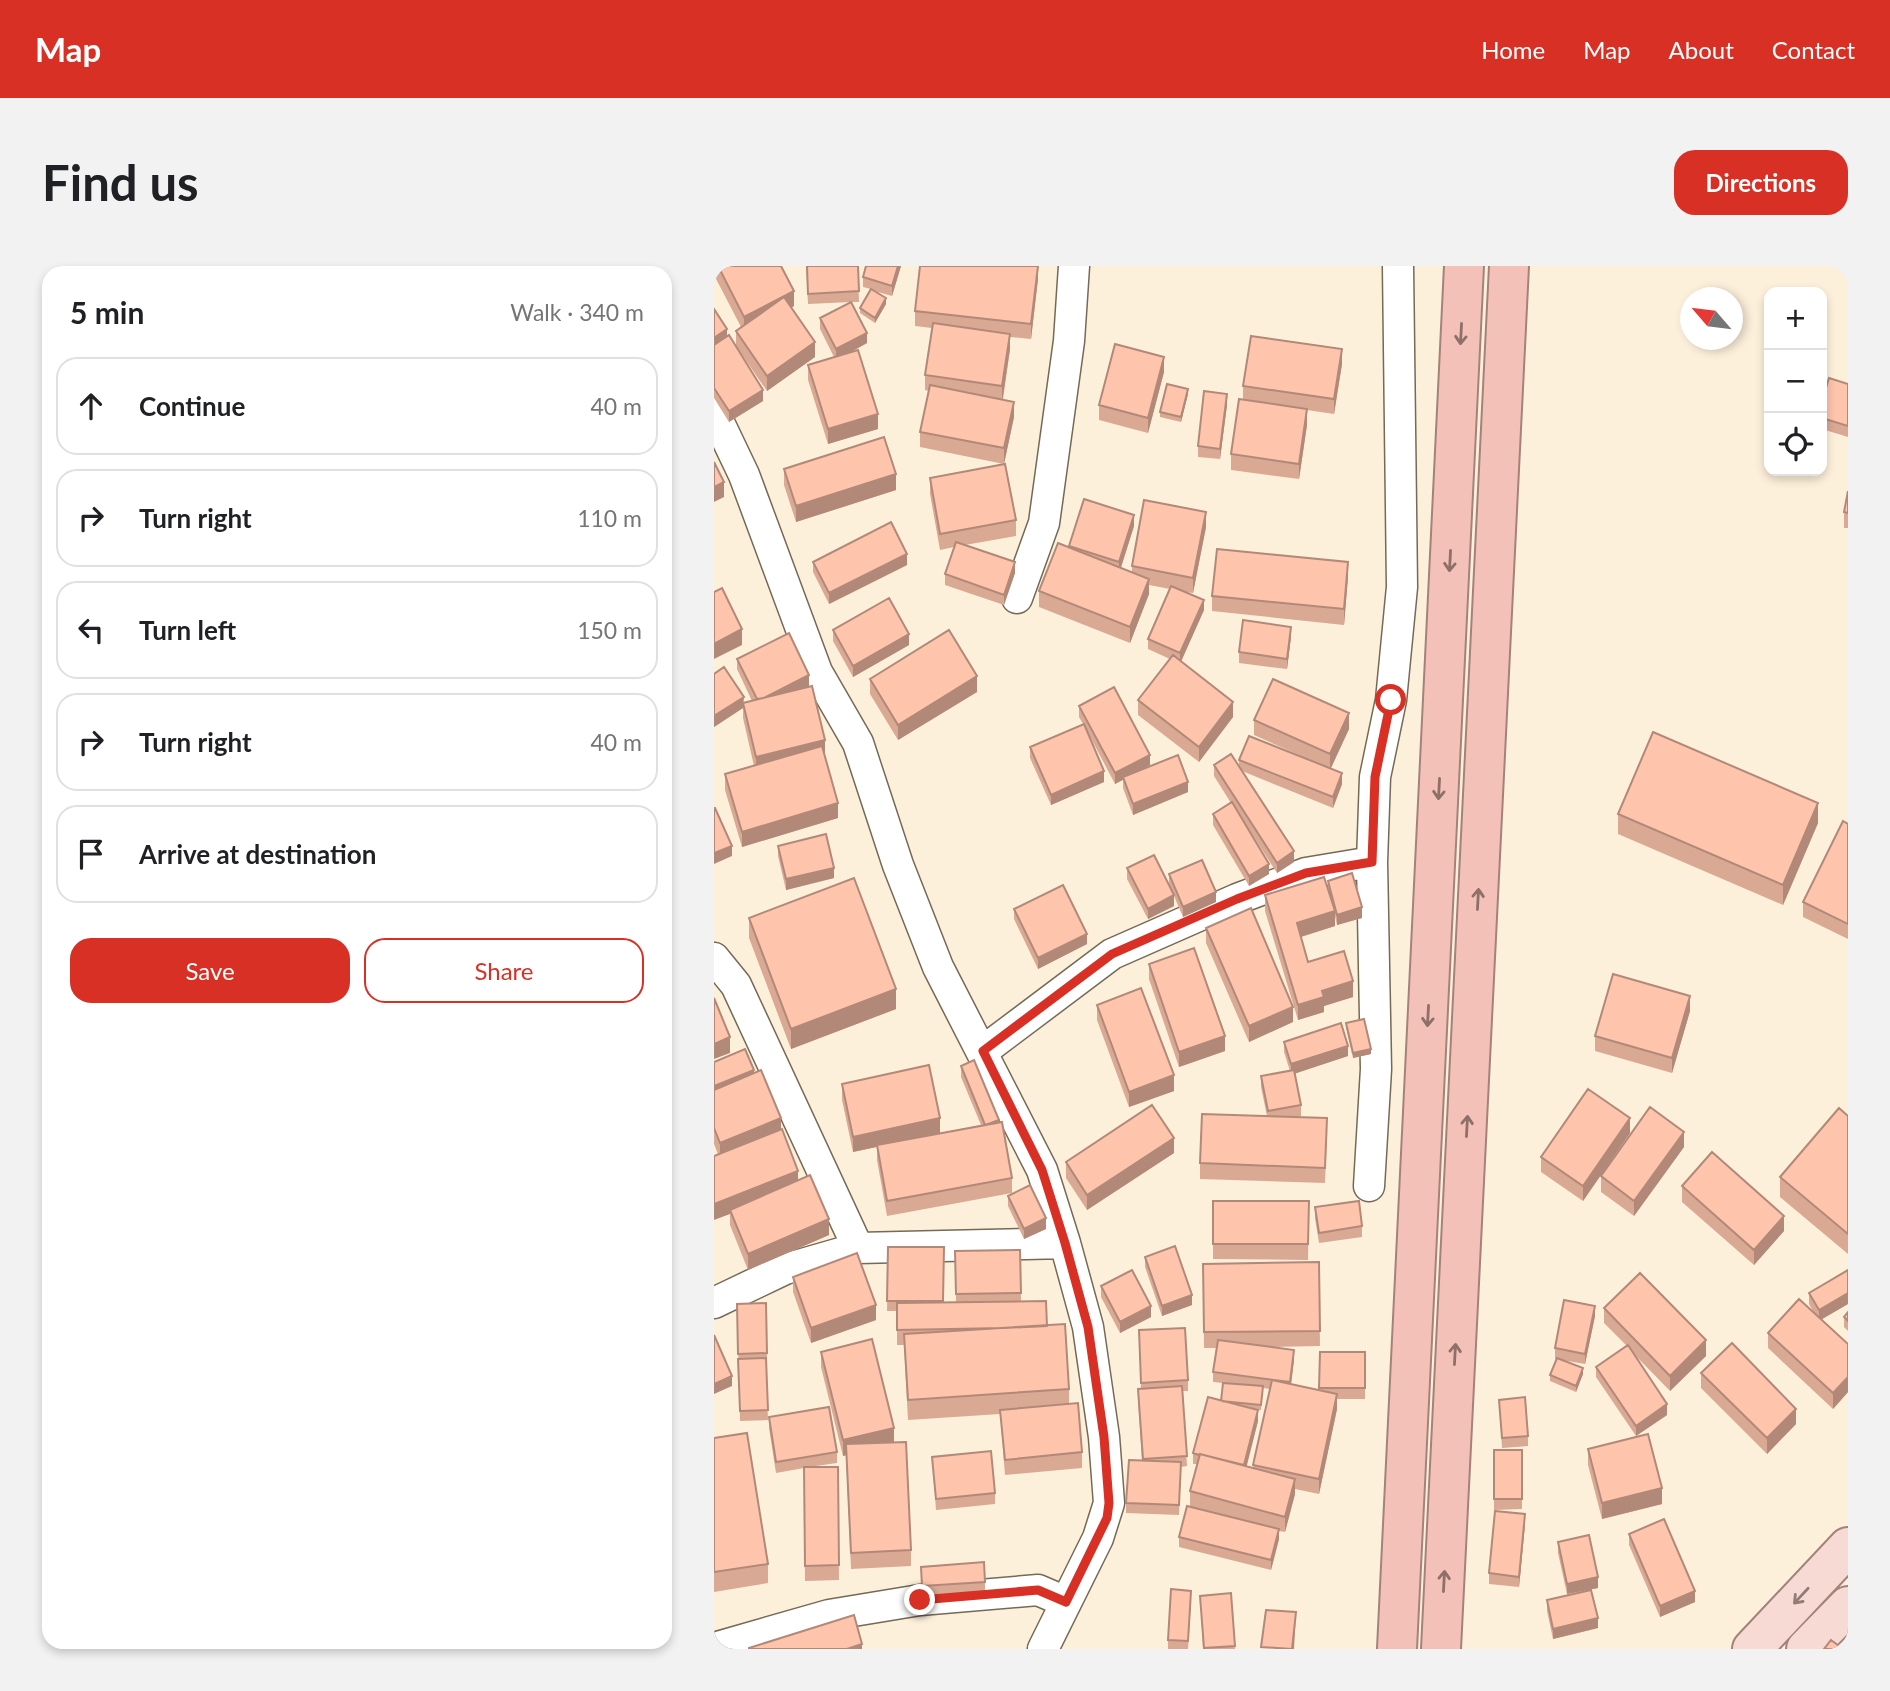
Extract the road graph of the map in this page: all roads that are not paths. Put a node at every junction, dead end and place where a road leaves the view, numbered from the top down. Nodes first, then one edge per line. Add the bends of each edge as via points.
1 (1074, 266) edge
2 (1398, 266) edge
3 (1464, 266) edge
4 (1509, 266) edge
5 (714, 412) edge
6 (1017, 598) dead end
7 (1372, 862) junction
8 (714, 958) edge
9 (1030, 1017) junction
10 (967, 1024) junction
11 (983, 1051) junction
12 (1369, 1186) dead end
13 (1065, 1243) junction
14 (858, 1248) junction
15 (714, 1303) edge
16 (1848, 1546) edge
17 (1066, 1602) junction
18 (1848, 1606) edge
19 (714, 1648) edge
20 (1043, 1649) edge
21 (1398, 1649) edge
22 (1441, 1649) edge
23 (1752, 1649) edge
24 (1806, 1649) edge

1 - 6 street via 1069,341 1044,523
2 - 7 street via 1402,587 1391,700 1375,777
3 -> 21 highway
22 -> 4 highway
5 - 10 street via 744,475 817,672 858,743 928,942
7 - 9 street via 1306,873 1112,954
7 - 12 street via 1376,1069
8 - 14 street via 736,985
9 - 10 street
9 - 11 street
10 - 11 street
11 - 13 street via 1042,1170
13 - 14 street
13 - 17 street via 1088,1327 1109,1503 1102,1528
14 - 15 street via 785,1269
16 -> 23 main road
17 - 19 street via 1038,1590 920,1600 829,1615
17 - 20 street
18 - 24 main road

